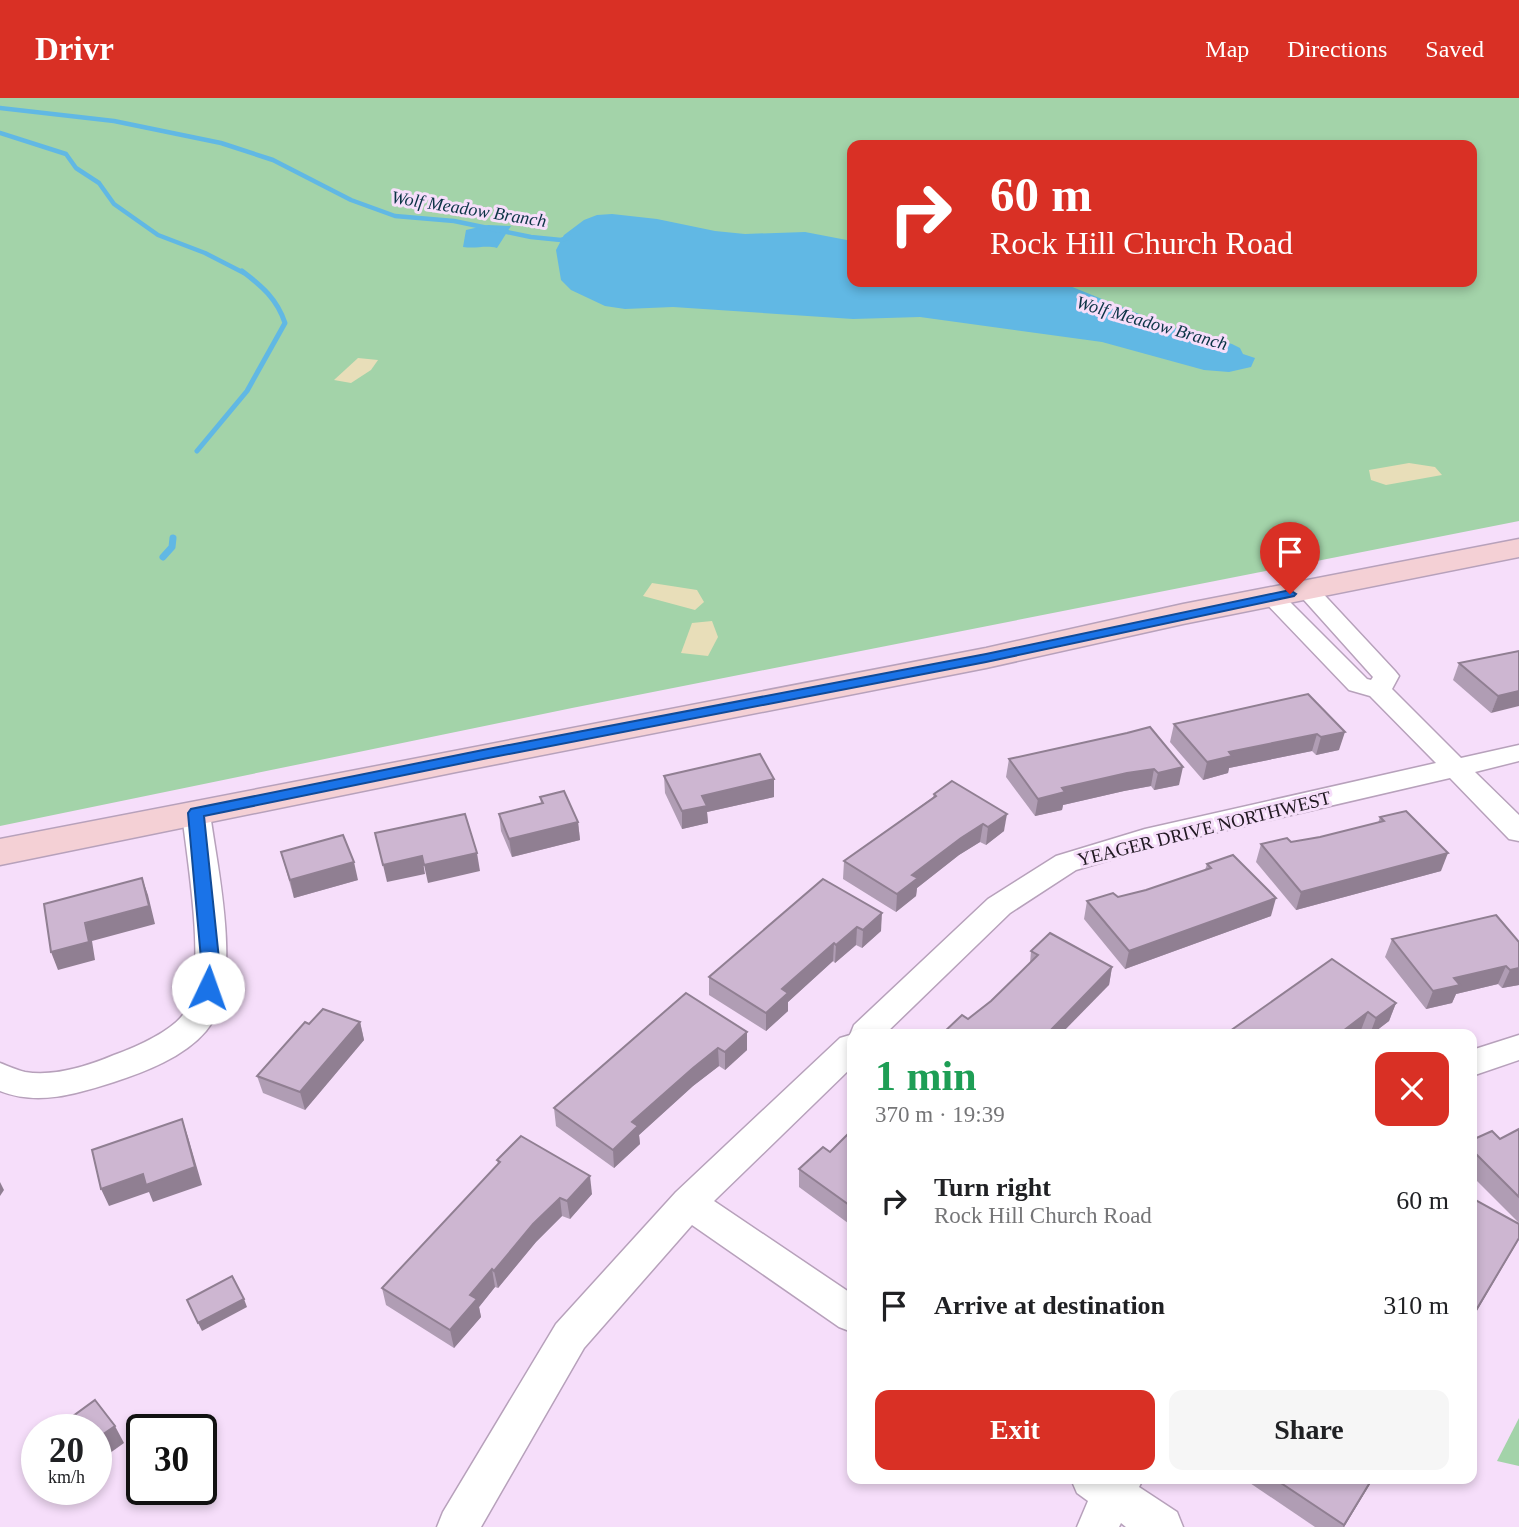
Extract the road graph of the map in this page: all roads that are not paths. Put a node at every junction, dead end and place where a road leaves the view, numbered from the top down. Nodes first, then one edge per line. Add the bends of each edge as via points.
1 (1519, 548) edge
2 (1290, 594) junction
3 (1378, 690) junction
4 (1519, 753) edge
5 (1453, 768) junction
6 (196, 813) junction
7 (1519, 832) edge
8 (0, 852) edge
9 (870, 1029) edge
10 (1519, 1047) edge
11 (847, 1052) edge
12 (1477, 1061) edge
13 (0, 1076) edge
14 (689, 1203) junction
15 (847, 1312) edge
16 (1106, 1494) edge
17 (458, 1527) edge
18 (1162, 1527) edge

1 - 2 main road
2 - 3 street via 1358,685
2 - 3 street via 1386,676
2 - 6 main road
3 - 5 street
4 - 5 street, YEAGER DRIVE NORTHWEST
5 - 7 street
5 - 9 street, YEAGER DRIVE NORTHWEST via 1145,839 1066,863 999,906
6 - 8 main road
6 - 13 street via 210,959 200,1015 171,1042 138,1062 101,1074 50,1084 20,1084
10 - 12 street
11 - 14 street
14 - 15 street
14 - 17 street via 570,1336
16 - 18 street

